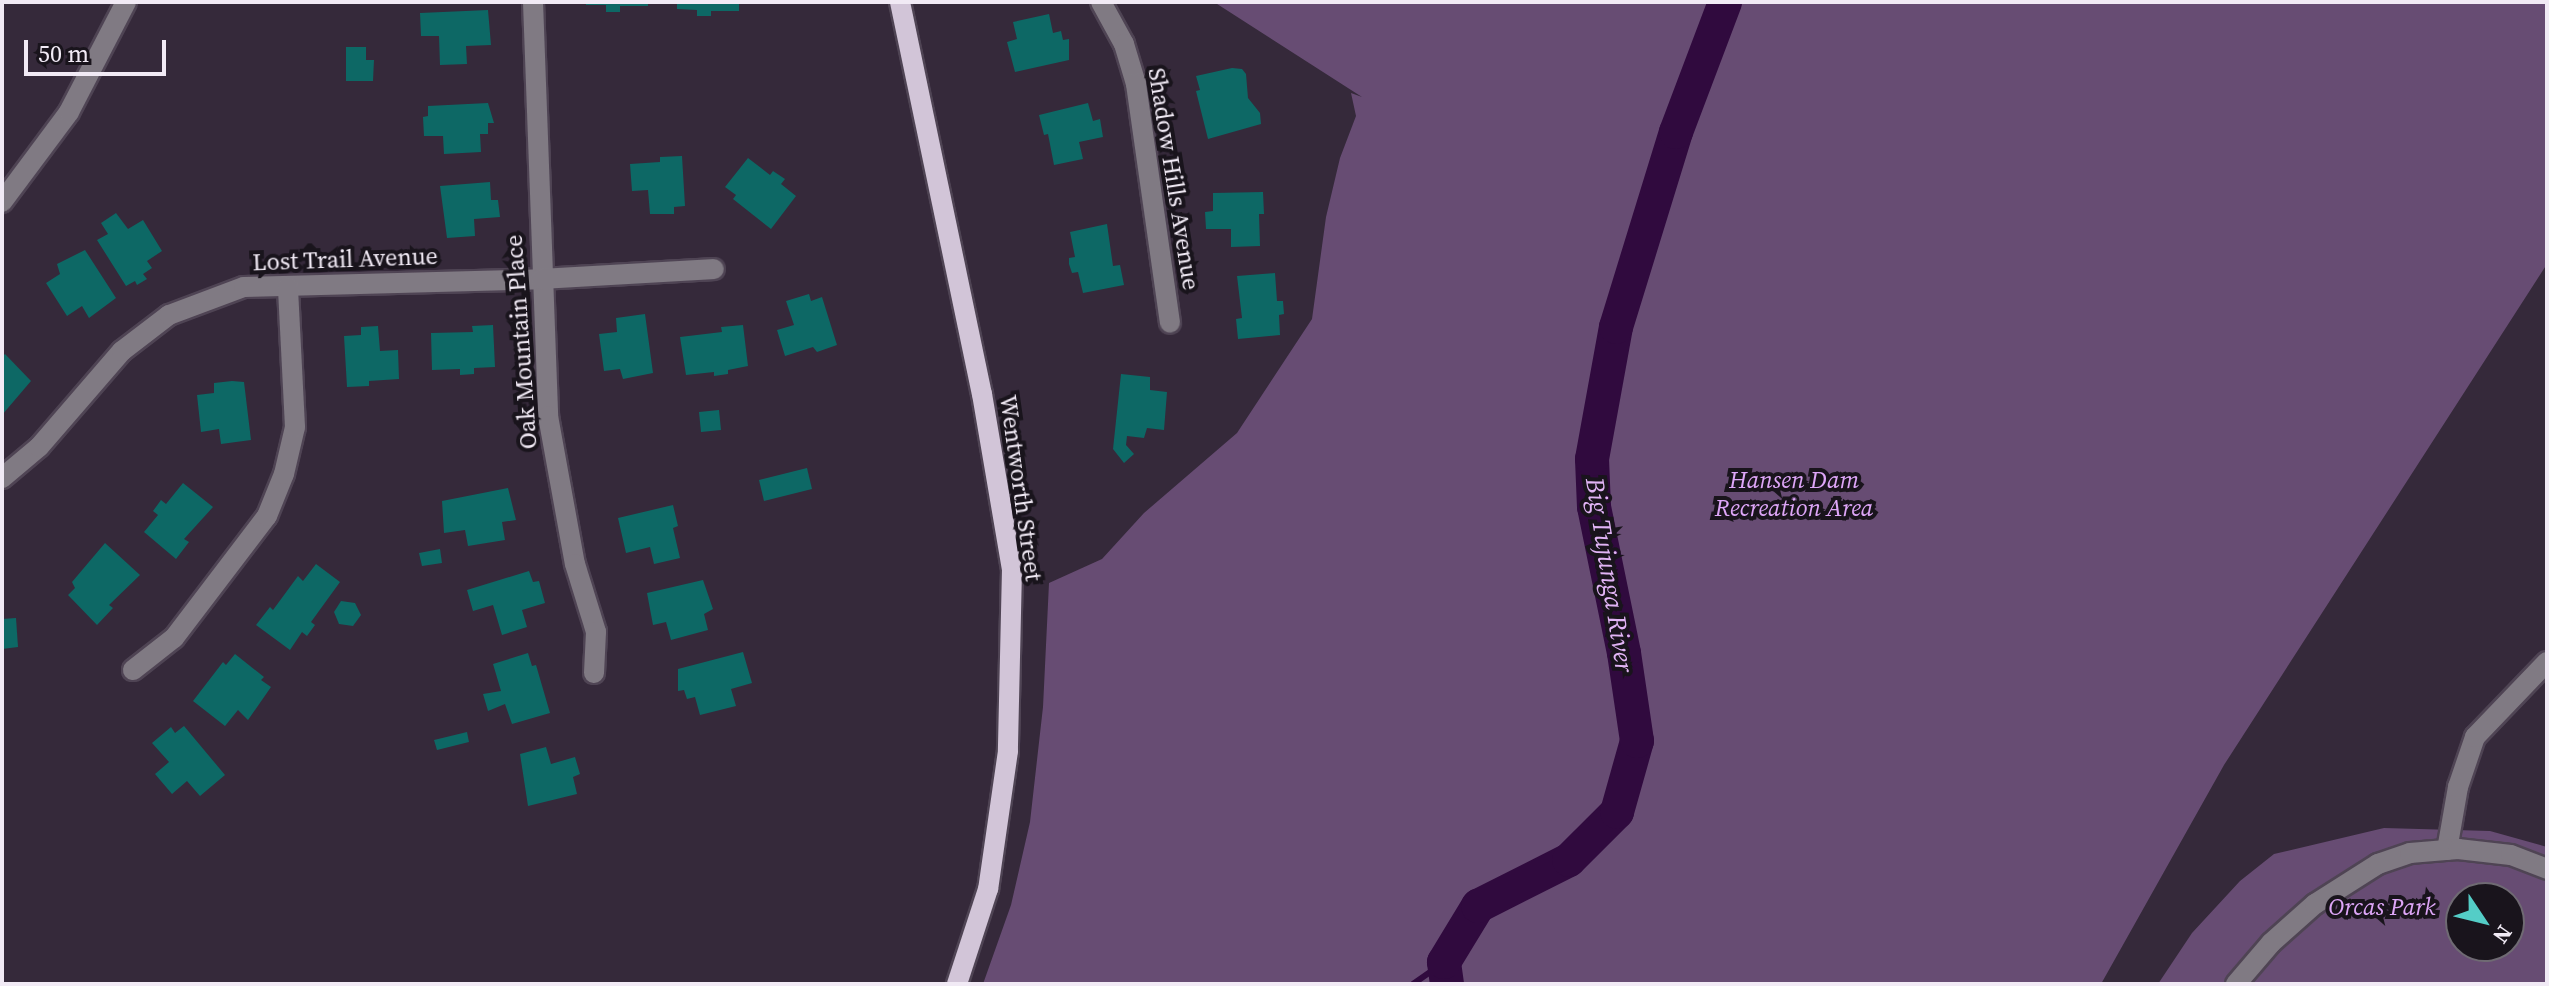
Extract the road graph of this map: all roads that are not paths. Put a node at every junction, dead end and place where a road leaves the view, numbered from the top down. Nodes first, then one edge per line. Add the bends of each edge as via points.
1 (126, 2) edge
2 (533, 2) edge
3 (900, 2) edge
4 (1101, 2) edge
5 (2, 202) edge
6 (714, 269) dead end
7 (542, 279) junction
8 (288, 287) junction
9 (1170, 323) dead end
10 (2, 478) edge
11 (2547, 662) edge
12 (133, 670) dead end
13 (594, 673) dead end
14 (2447, 850) junction
15 (2547, 869) edge
16 (957, 984) edge
17 (2236, 984) edge

1 - 5 street via 69,112
2 - 7 street, Oak Mountain Place
3 - 16 main road, Wentworth Street via 982,394 1012,569 1008,751 988,889
4 - 9 street, Shadow Hills Avenue via 1124,44 1136,84
6 - 7 street, Lost Trail Avenue
7 - 8 street, Lost Trail Avenue
7 - 13 street, Oak Mountain Place via 548,416 575,564 596,632
8 - 10 street, Lost Trail Avenue via 244,287 169,315 122,351 39,447
8 - 12 street via 295,427 284,474 267,516 174,638
11 - 14 street via 2475,737 2458,787
14 - 15 street via 2511,855
14 - 17 street via 2410,853 2353,878 2271,943

